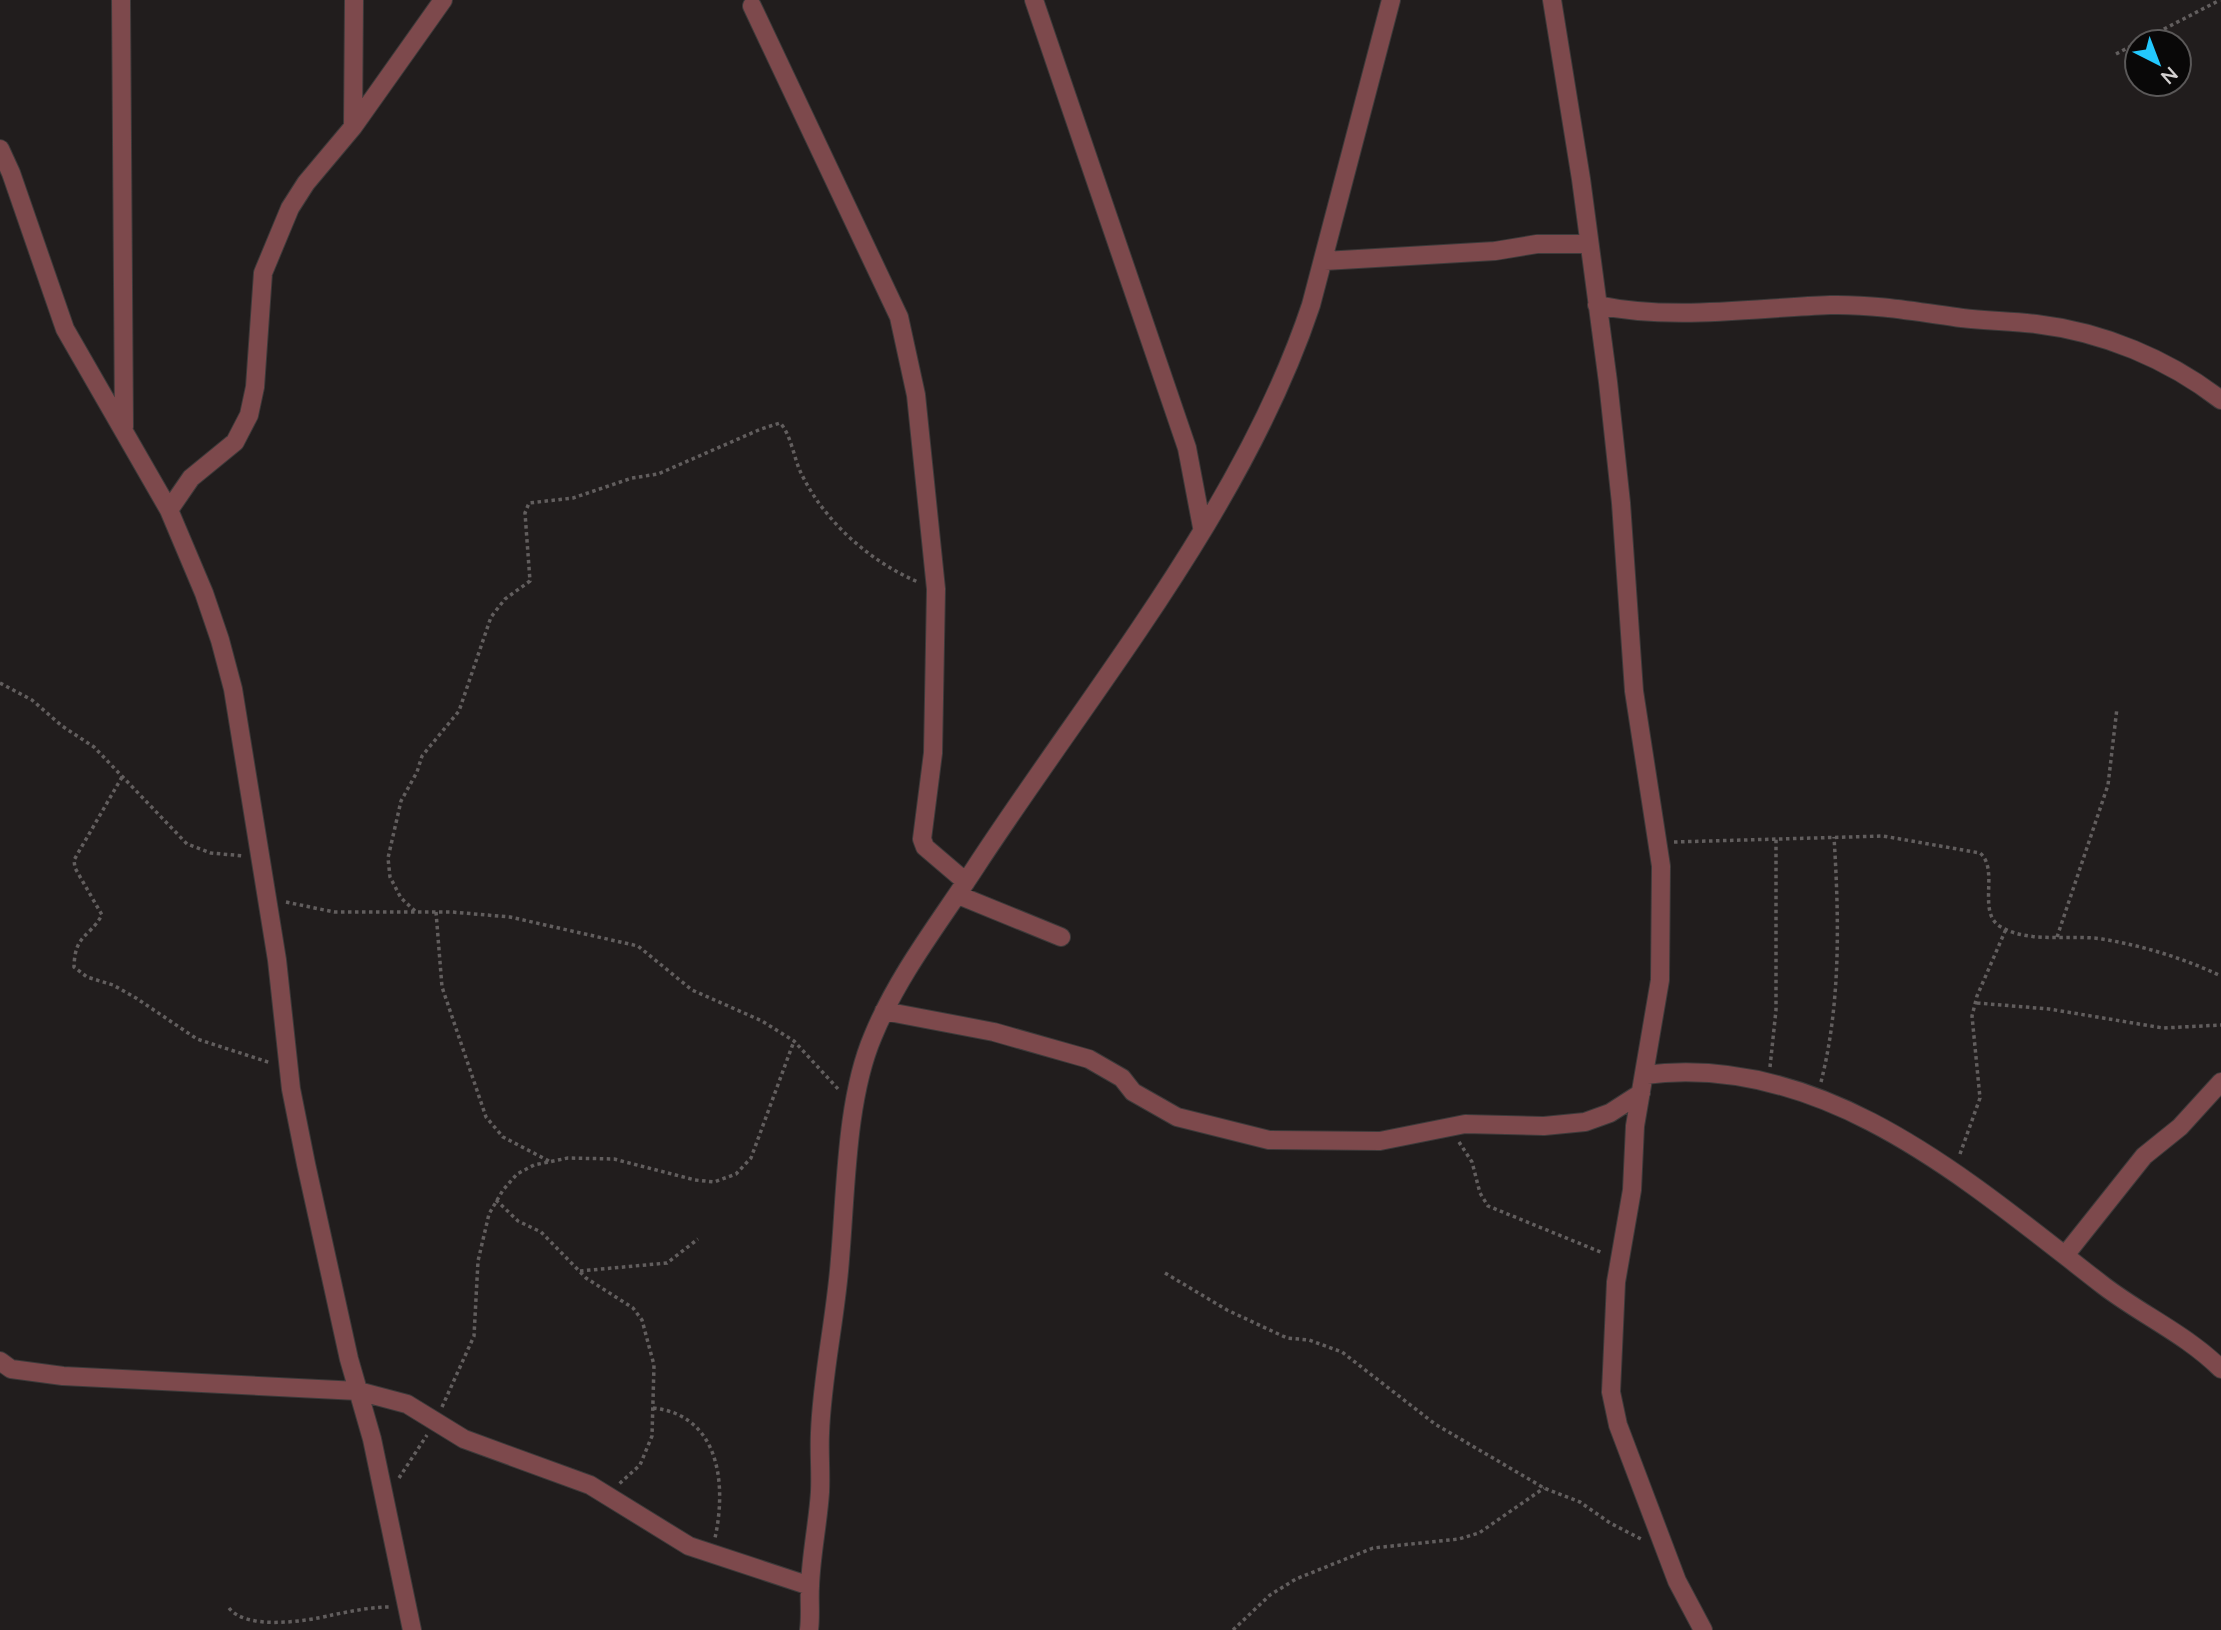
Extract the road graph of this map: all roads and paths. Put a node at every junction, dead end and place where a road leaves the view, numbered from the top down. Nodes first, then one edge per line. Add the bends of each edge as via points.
1 (121, 0) edge
2 (354, 0) edge
3 (443, 0) edge
4 (1034, 0) edge
5 (1552, 0) edge
6 (2220, 0) edge
7 (1390, 1) edge
8 (752, 6) dead end
9 (2167, 28) edge
10 (2123, 50) edge
11 (2116, 54) dead end
12 (353, 127) junction
13 (0, 149) edge
14 (1590, 244) junction
15 (1324, 261) junction
16 (1597, 305) junction
17 (2221, 400) edge
18 (124, 428) junction
19 (169, 510) junction
20 (1202, 527) junction
21 (936, 589) junction
22 (0, 683) edge
23 (2117, 708) dead end
24 (122, 777) junction
25 (1834, 837) junction
26 (1776, 839) junction
27 (1658, 843) junction
28 (260, 856) junction
29 (962, 888) junction
30 (267, 897) junction
31 (415, 911) junction
32 (436, 912) junction
33 (2006, 929) junction
34 (1061, 937) dead end
35 (2057, 937) junction
36 (2221, 976) edge
37 (1976, 1003) junction
38 (884, 1011) junction
39 (2221, 1025) edge
40 (794, 1041) junction
41 (289, 1069) junction
42 (1644, 1075) junction
43 (2221, 1082) edge
44 (1769, 1083) junction
45 (1641, 1093) junction
46 (1816, 1099) junction
47 (855, 1107) junction
48 (1447, 1127) junction
49 (550, 1161) junction
50 (1954, 1172) junction
51 (496, 1200) junction
52 (698, 1239) dead end
53 (2066, 1254) junction
54 (1620, 1257) junction
55 (580, 1271) junction
56 (1165, 1273) dead end
57 (0, 1361) edge
58 (2221, 1369) edge
59 (358, 1391) junction
60 (653, 1408) junction
61 (434, 1421) junction
62 (1544, 1488) junction
63 (608, 1494) junction
64 (383, 1495) junction
65 (1665, 1548) junction
66 (715, 1554) junction
67 (810, 1586) junction
68 (229, 1608) dead end
69 (407, 1610) junction
70 (250, 1628) dead end
71 (263, 1629) edge
72 (412, 1630) edge
73 (809, 1630) edge
74 (1233, 1630) edge
75 (1703, 1630) edge

1 - 18 street
2 - 12 street
3 - 12 street
4 - 20 street via 1187,448
5 - 14 street
6 - 9 path
7 - 15 street
8 - 21 street via 899,317 916,395
10 - 11 path
12 - 19 street via 290,208 263,273 255,387 243,429 220,457 191,478
13 - 18 street via 65,329
14 - 15 street
14 - 16 street
15 - 20 street via 1298,346 1273,402
16 - 17 street via 1624,311 1868,305 2038,324 2132,348 2196,380
16 - 27 street via 1621,503 1633,691
18 - 19 street
19 - 28 street via 204,593 233,689
20 - 29 street via 1132,642
21 - 29 street via 933,753 922,839
21 - 31 path via 880,562 849,538 809,489 780,423 658,474 573,498 529,503 525,513 530,582 505,599 491,617 459,711 422,756 401,801 388,858 390,877 401,898
22 - 24 path via 32,700 94,747
23 - 35 path via 2108,785
24 - 28 path via 187,844 211,853
24 - 41 path via 74,860 102,915 81,937 74,967 136,998 197,1039
25 - 26 path
25 - 33 path via 1883,835 1980,853 1990,866 1991,914
25 - 46 path via 1838,898 1834,1005
26 - 27 path
26 - 44 path via 1776,1010
27 - 42 street via 1660,980
28 - 30 street
29 - 34 street
29 - 38 street via 898,982
30 - 31 path via 334,912
30 - 41 street
31 - 32 path
32 - 40 path via 536,920 638,946 692,990 762,1021
32 - 49 path via 442,987 486,1117 503,1137
33 - 35 path
33 - 37 path
35 - 36 path via 2101,939 2180,957
37 - 39 path via 2049,1009 2163,1028
37 - 50 path via 1972,1016 1980,1098
38 - 47 street via 857,1083
38 - 48 street via 994,1032 1088,1059 1122,1078 1133,1092 1160,1109 1239,1134 1269,1140 1380,1141
40 - 47 path
40 - 49 path via 751,1158 736,1174 714,1182 614,1159
41 - 59 street
42 - 44 street via 1675,1070
42 - 45 street
43 - 53 street via 2180,1127 2144,1156
44 - 46 street
45 - 48 street via 1610,1113 1585,1122
45 - 54 street
46 - 50 street via 1918,1146
47 - 67 street via 821,1420 820,1492
48 - 54 path via 1472,1162 1488,1206
49 - 51 path via 517,1174
50 - 53 street
51 - 55 path via 518,1221 554,1242
51 - 61 path via 478,1261 471,1349
52 - 55 path via 667,1263
53 - 58 street
54 - 65 street via 1611,1392 1618,1425
55 - 60 path via 633,1308 642,1320 654,1365
56 - 62 path via 1227,1310 1287,1338 1342,1352 1414,1410
57 - 59 street via 11,1369 63,1376
59 - 61 street via 407,1404
59 - 64 street
60 - 63 path via 652,1436 640,1465
60 - 66 path via 683,1414 709,1445 718,1471
61 - 63 street via 464,1439
61 - 64 path via 411,1462
62 - 65 path
62 - 74 path via 1479,1532 1459,1539 1373,1548 1296,1579 1270,1595
63 - 66 street via 689,1546
64 - 69 street
65 - 75 street
66 - 67 street
67 - 73 street
68 - 70 path via 238,1622
69 - 71 path via 374,1607
69 - 72 street

